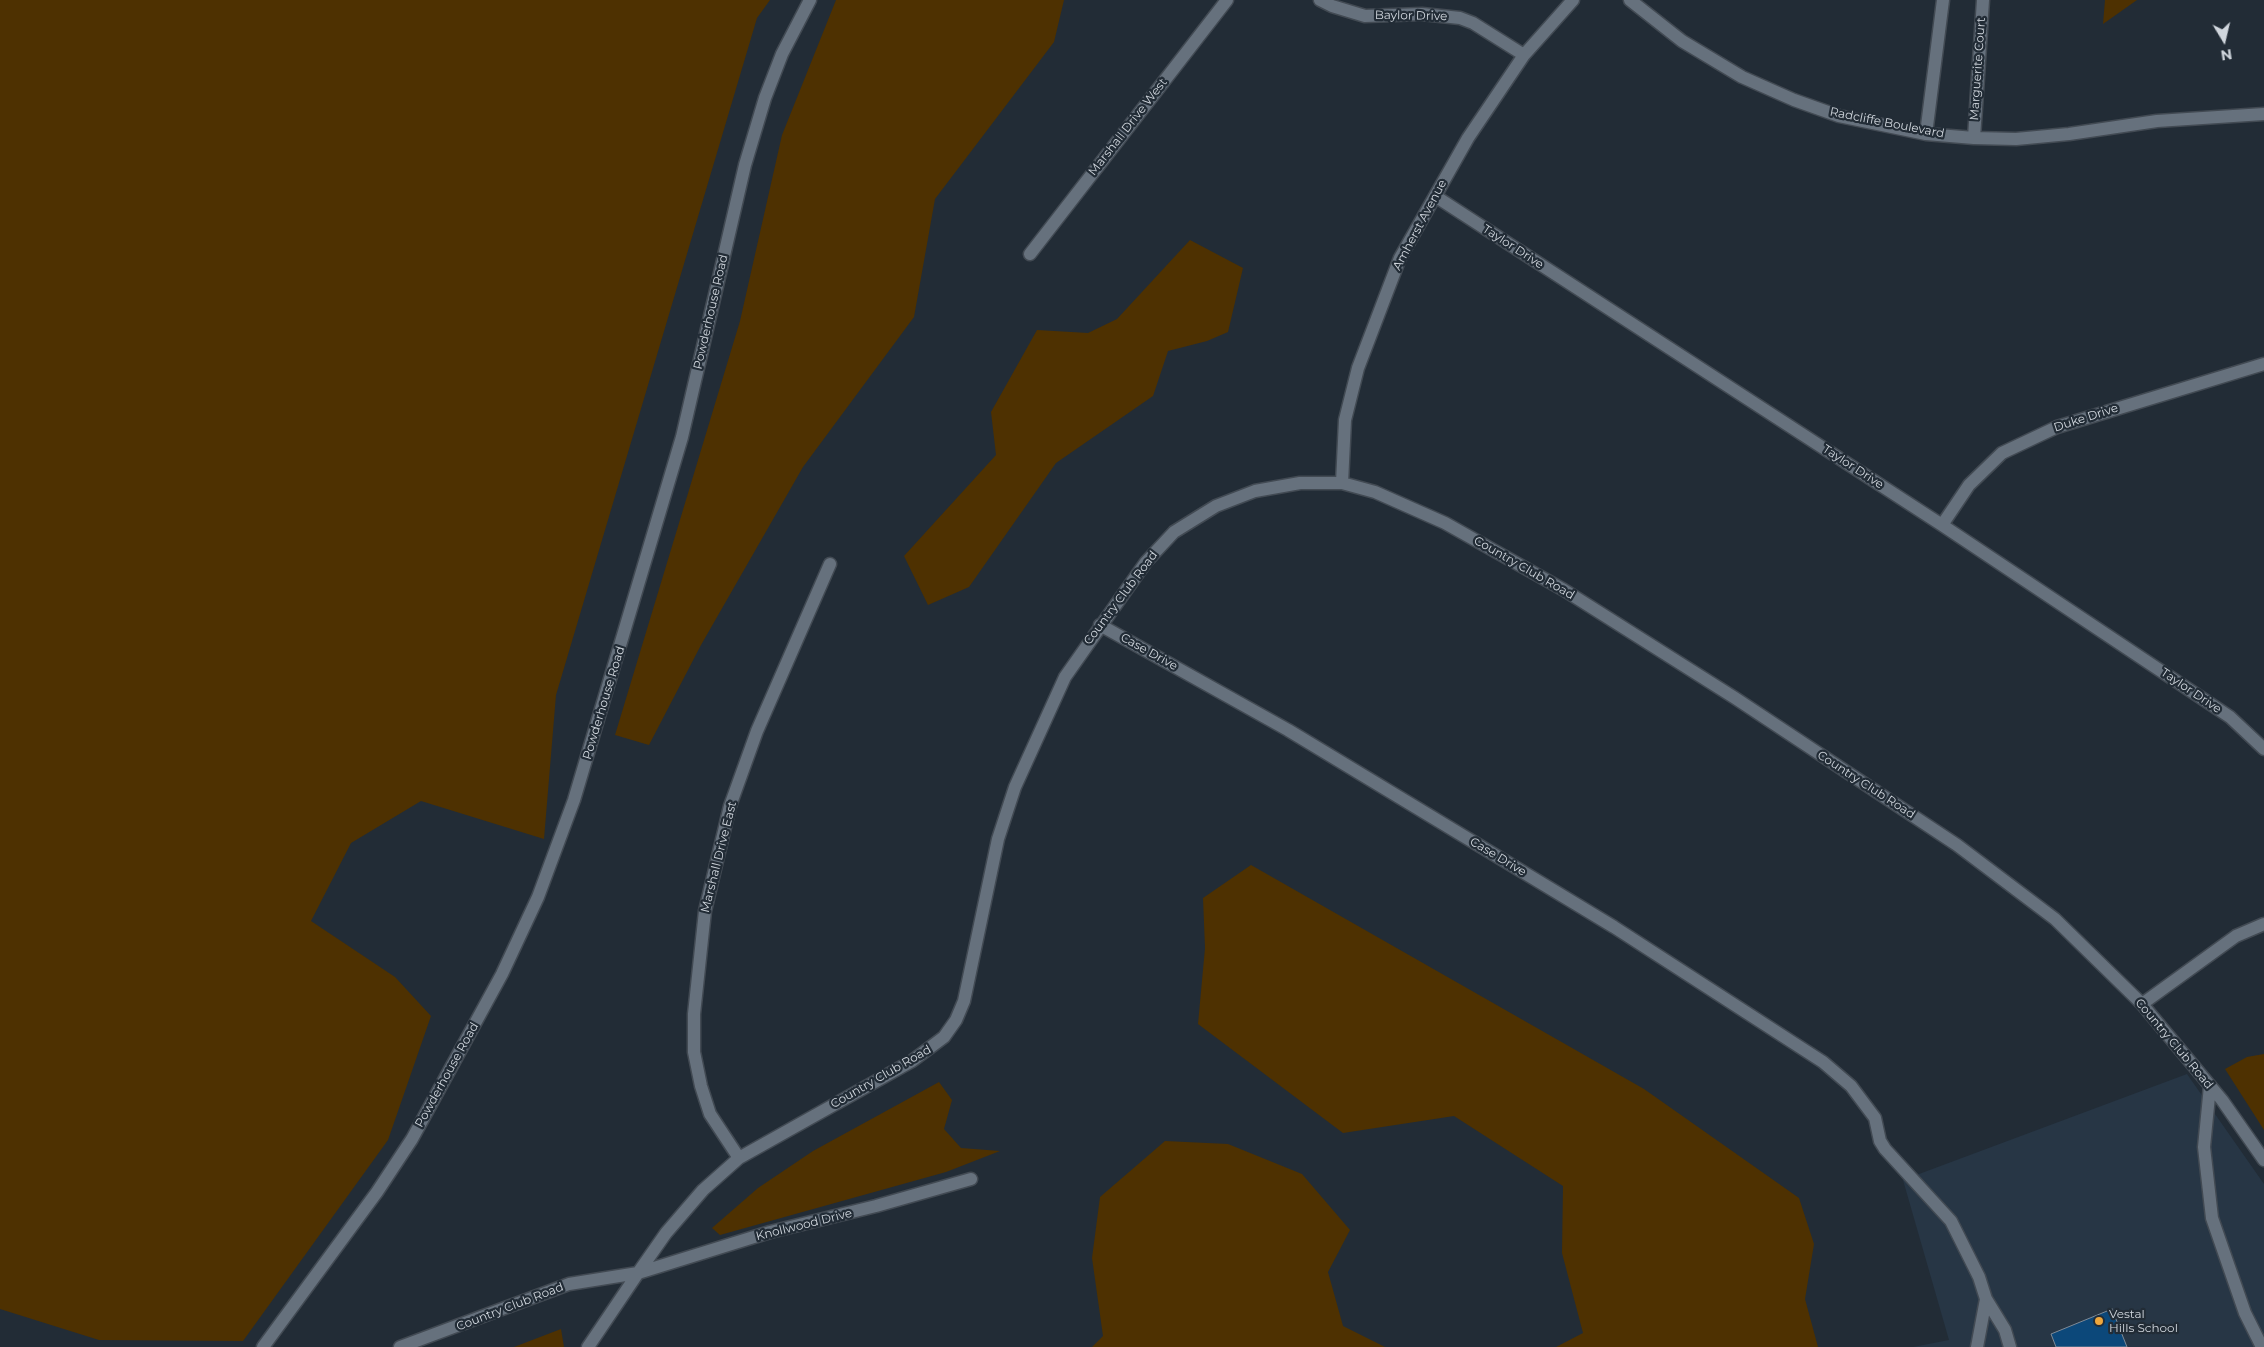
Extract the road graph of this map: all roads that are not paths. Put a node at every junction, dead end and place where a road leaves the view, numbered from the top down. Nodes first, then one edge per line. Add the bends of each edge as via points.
1 (810, 0) edge
2 (1227, 0) edge
3 (1320, 0) edge
4 (1574, 0) edge
5 (1630, 0) edge
6 (1943, 0) edge
7 (1983, 0) edge
8 (1524, 55) junction
9 (2264, 114) edge
10 (1926, 134) junction
11 (1974, 138) junction
12 (1435, 196) junction
13 (1030, 254) dead end
14 (2264, 364) edge
15 (1342, 483) junction
16 (1942, 525) junction
17 (830, 564) dead end
18 (1100, 625) junction
19 (2264, 748) edge
20 (2264, 924) edge
21 (2142, 1004) junction
22 (2210, 1086) junction
23 (739, 1158) junction
24 (2264, 1160) edge
25 (971, 1179) dead end
26 (638, 1273) junction
27 (1986, 1299) junction
28 (263, 1347) edge
29 (400, 1347) edge
30 (588, 1347) edge
31 (1977, 1347) edge
32 (2010, 1347) edge
33 (2262, 1347) edge

1 - 28 street, Powderhouse Road via 782,54 744,165 682,437 574,800 538,897 502,974 412,1140
2 - 13 street, Marshall Drive West
3 - 8 street, Baylor Drive via 1366,16 1422,14 1460,18
4 - 8 street, Amherst Avenue
5 - 10 street, Radcliffe Boulevard via 1682,41 1742,77 1839,116
6 - 10 street
7 - 11 street, Marguerite Court
8 - 12 street, Amherst Avenue via 1468,138
9 - 11 street, Radcliffe Boulevard via 2158,121 2016,139
10 - 11 street, Radcliffe Boulevard
12 - 15 street, Amherst Avenue via 1400,258 1358,368 1345,420
12 - 16 street, Taylor Drive
14 - 16 street, Duke Drive via 2057,427 2002,453 1969,485
15 - 18 street, Country Club Road via 1291,485 1255,491 1216,506 1174,532 1146,562
15 - 21 street, Country Club Road via 1375,492 1445,523 1564,590 1735,698 1965,851 2055,919
16 - 19 street, Taylor Drive via 2230,717
17 - 23 street, Marshall Drive East via 757,731 730,806 705,911 694,1014 694,1052 710,1114
18 - 23 street, Country Club Road via 1065,677 1015,787 998,839 964,1001 952,1026 931,1049 912,1061
18 - 27 street, Case Drive via 1288,730 1614,927 1823,1062 1851,1086 1875,1118 1880,1142 1951,1221 1979,1277
20 - 21 street via 2236,936
21 - 22 street, Country Club Road
22 - 24 street, Country Club Road
22 - 33 street via 2204,1147 2212,1218 2245,1313
23 - 26 street, Country Club Road via 703,1190 666,1233
25 - 26 street, Knollwood Drive via 770,1232
26 - 29 street, Country Club Road via 569,1284
26 - 30 street
27 - 31 street
27 - 32 street via 2005,1330

